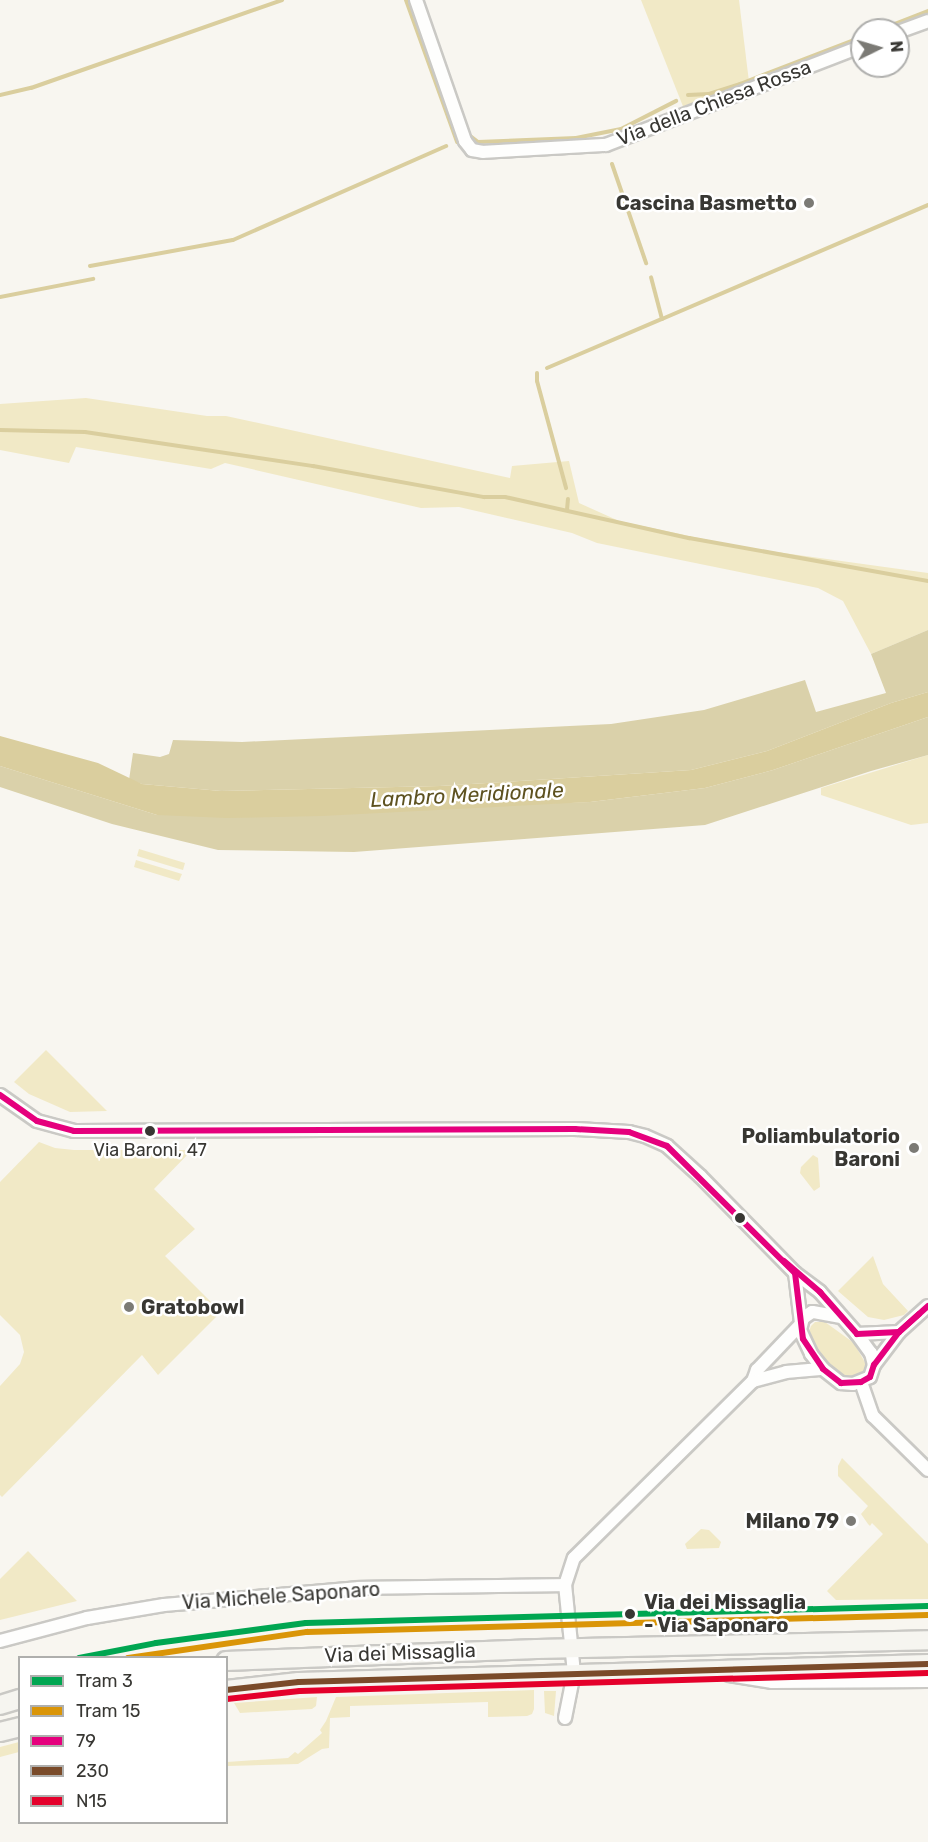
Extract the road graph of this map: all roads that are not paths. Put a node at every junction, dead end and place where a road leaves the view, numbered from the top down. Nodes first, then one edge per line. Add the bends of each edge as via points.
1 (416, 0) edge
2 (928, 21) edge
3 (910, 28) edge
4 (850, 51) edge
5 (0, 1095) edge
6 (795, 1273) junction
7 (928, 1306) edge
8 (841, 1317) junction
9 (800, 1324) junction
10 (899, 1332) junction
11 (857, 1334) junction
12 (874, 1365) junction
13 (823, 1369) junction
14 (753, 1381) junction
15 (861, 1382) junction
16 (928, 1470) edge
17 (565, 1585) junction
18 (928, 1640) edge
19 (0, 1641) edge
20 (574, 1650) junction
21 (228, 1661) edge
22 (928, 1664) edge
23 (713, 1671) junction
24 (574, 1673) junction
25 (928, 1681) edge
26 (228, 1690) edge
27 (18, 1700) edge
28 (0, 1705) edge
29 (566, 1718) dead end
30 (18, 1728) edge
31 (0, 1732) edge

1 - 4 street, Via della Chiesa Rossa via 465,141 472,150 483,152 606,145
2 - 3 street
5 - 6 street via 37,1121 74,1131 628,1132 667,1146
6 - 8 street via 820,1292
6 - 9 street
7 - 10 street
8 - 9 street via 812,1312
8 - 11 street
9 - 13 street via 811,1354
9 - 14 street via 758,1370
10 - 11 street
10 - 12 street
11 - 12 street via 871,1353
12 - 15 street via 870,1377
13 - 14 street via 786,1372
13 - 15 street via 842,1383
14 - 17 street via 574,1558
15 - 16 street via 873,1416
17 - 19 street, Via Michele Saponaro via 359,1588 164,1605 87,1618
17 - 20 street
18 - 20 main road, Via dei Missaglia
20 - 21 main road, Via dei Missaglia
20 - 24 street
22 - 23 main road, Via dei Missaglia
23 - 24 main road, Via dei Missaglia
23 - 25 street, Via dei Missaglia via 772,1682
24 - 26 main road, Via dei Missaglia via 299,1682
24 - 29 street
27 - 28 main road
30 - 31 main road

